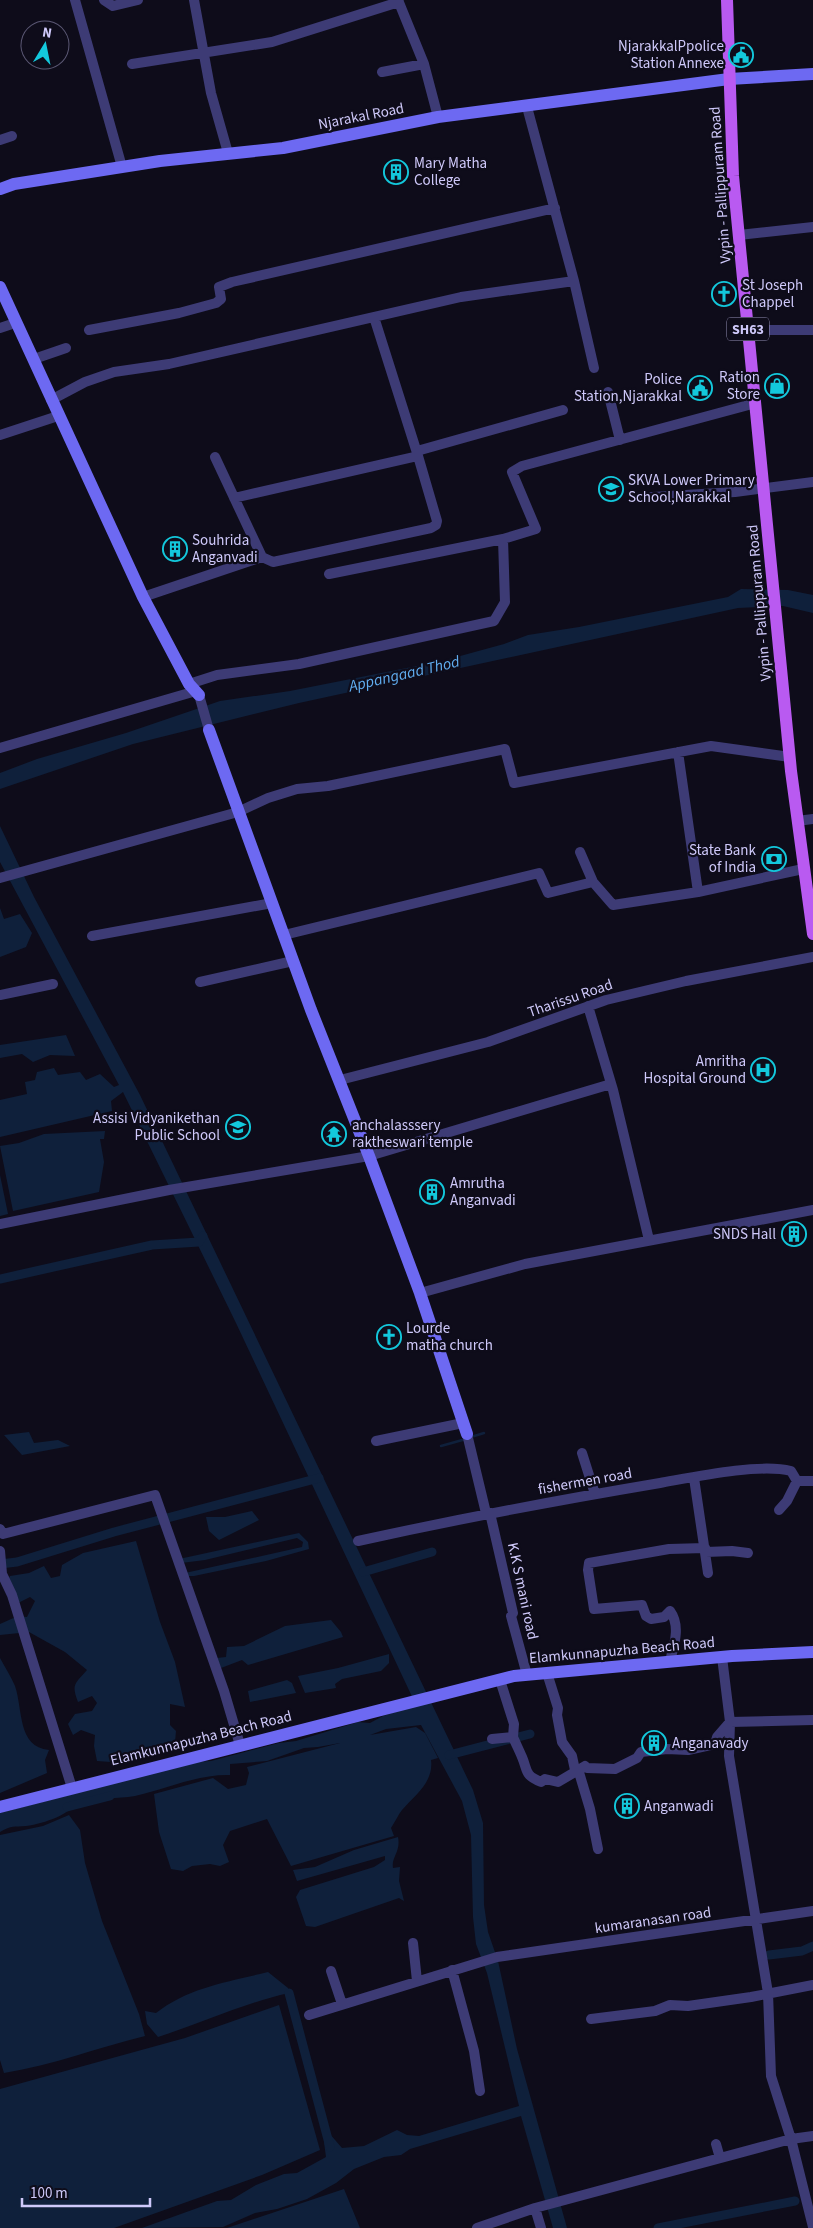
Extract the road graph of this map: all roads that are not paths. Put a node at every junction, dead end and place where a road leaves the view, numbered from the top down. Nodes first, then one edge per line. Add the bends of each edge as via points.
1 (75, 0) edge
2 (104, 0) edge
3 (138, 0) edge
4 (194, 0) edge
5 (727, 0) edge
6 (399, 1) edge
7 (203, 53) junction
8 (132, 64) dead end
9 (424, 64) junction
10 (382, 72) dead end
11 (813, 74) edge
12 (729, 79) junction
13 (527, 106) junction
14 (438, 117) junction
15 (12, 136) dead end
16 (0, 140) edge
17 (228, 153) junction
18 (122, 167) junction
19 (0, 189) edge
20 (555, 208) junction
21 (813, 227) edge
22 (739, 235) junction
23 (574, 281) junction
24 (0, 287) edge
25 (374, 318) junction
26 (15, 323) junction
27 (0, 328) edge
28 (89, 330) dead end
29 (813, 330) edge
30 (749, 333) junction
31 (66, 348) dead end
32 (34, 359) junction
33 (594, 368) dead end
34 (608, 392) dead end
35 (51, 400) junction
36 (756, 403) junction
37 (563, 410) dead end
38 (58, 416) junction
39 (0, 435) edge
40 (620, 440) junction
41 (418, 453) junction
42 (215, 457) dead end
43 (813, 482) edge
44 (764, 489) junction
45 (234, 498) junction
46 (636, 498) dead end
47 (502, 539) junction
48 (262, 557) junction
49 (329, 574) dead end
50 (143, 597) junction
51 (194, 690) junction
52 (209, 730) joint
53 (0, 748) edge
54 (678, 752) junction
55 (790, 757) junction
56 (238, 812) junction
57 (813, 819) edge
58 (797, 821) junction
59 (580, 852) dead end
60 (803, 869) junction
61 (3, 877) edge
62 (593, 882) junction
63 (698, 892) junction
64 (272, 903) junction
65 (811, 911) edge
66 (813, 934) edge
67 (284, 935) junction
68 (92, 936) dead end
69 (813, 957) edge
70 (293, 961) junction
71 (200, 982) dead end
72 (53, 984) dead end
73 (0, 995) edge
74 (588, 1006) junction
75 (340, 1080) junction
76 (611, 1084) junction
77 (369, 1156) junction
78 (813, 1210) edge
79 (0, 1224) edge
80 (649, 1240) junction
81 (420, 1293) junction
82 (467, 1433) junction
83 (376, 1441) dead end
84 (582, 1453) dead end
85 (694, 1478) junction
86 (797, 1481) junction
87 (813, 1481) edge
88 (595, 1494) junction
89 (779, 1510) dead end
90 (488, 1513) junction
91 (2, 1532) edge
92 (358, 1541) dead end
93 (706, 1550) junction
94 (0, 1551) edge
95 (748, 1553) dead end
96 (708, 1573) dead end
97 (813, 1652) edge
98 (722, 1657) junction
99 (670, 1662) junction
100 (547, 1673) junction
101 (527, 1675) junction
102 (500, 1680) junction
103 (813, 1720) edge
104 (730, 1722) junction
105 (492, 1739) dead end
106 (514, 1739) junction
107 (240, 1745) junction
108 (577, 1770) junction
109 (72, 1788) junction
110 (0, 1807) edge
111 (598, 1849) dead end
112 (813, 1911) edge
113 (755, 1921) junction
114 (413, 1943) dead end
115 (452, 1970) junction
116 (331, 1971) dead end
117 (417, 1981) junction
118 (813, 1985) edge
119 (768, 1993) junction
120 (342, 2004) junction
121 (309, 2015) dead end
122 (590, 2019) dead end
123 (480, 2091) dead end
124 (813, 2136) edge
125 (792, 2139) junction
126 (716, 2144) dead end
127 (720, 2158) junction
128 (535, 2208) junction
129 (813, 2227) edge
130 (477, 2228) edge
131 (541, 2228) edge

1 - 18 street
2 - 3 street via 113,6
4 - 7 street
5 - 12 main road, Vypin - Pallippuram Road / SH63
6 - 7 street via 272,42
6 - 9 street
7 - 8 street
7 - 17 street
9 - 10 street
9 - 14 street
11 - 12 main road, Njarakal Road
12 - 13 main road, Njarakal Road
12 - 22 main road, Vypin - Pallippuram Road / SH63
13 - 14 main road, Njarakal Road
13 - 20 street
14 - 17 main road, Njarakal Road via 283,148
15 - 16 street
17 - 18 main road, Njarakal Road
18 - 19 main road, Njarakal Road
20 - 23 street
20 - 28 street via 232,282 219,287 221,299 216,303
21 - 22 street
22 - 30 main road, Vypin - Pallippuram Road / SH63
23 - 25 street via 461,297
23 - 33 street
24 - 26 main road
25 - 35 street via 169,364 114,372 85,382
25 - 41 street
26 - 27 street
26 - 32 main road
29 - 30 street
30 - 36 main road, Vypin - Pallippuram Road / SH63
31 - 32 street
32 - 35 main road
34 - 40 street
35 - 38 main road
36 - 40 street
36 - 44 main road, Vypin - Pallippuram Road / SH63
37 - 41 street
38 - 39 street
38 - 50 main road
40 - 47 street via 522,466 512,472 536,529
41 - 45 street
41 - 48 street via 436,525 273,562
42 - 45 street
43 - 44 street
44 - 46 street
44 - 55 main road, Vypin - Pallippuram Road / SH63
45 - 48 street
47 - 49 street
47 - 51 street via 505,602 494,621 299,664 217,675
48 - 50 street
50 - 51 main road
51 - 52 street
51 - 53 street
52 - 56 main road
54 - 55 street via 711,746
54 - 56 street via 514,783 505,749 297,790 268,798
54 - 63 street
55 - 58 main road, Vypin - Pallippuram Road / SH63
56 - 61 street
56 - 64 main road
57 - 58 street
58 - 60 main road, Vypin - Pallippuram Road / SH63
59 - 62 street
60 - 63 street
60 - 65 main road, Vypin - Pallippuram Road / SH63
62 - 63 street via 613,905
62 - 67 street via 548,893 539,873
64 - 67 main road
64 - 68 street
65 - 66 main road, Vypin - Pallippuram Road / SH63
67 - 70 main road
69 - 74 street, Tharissu Road via 686,981
70 - 71 street
70 - 75 main road
72 - 73 street
74 - 75 street, Tharissu Road via 488,1042
74 - 76 street
75 - 77 main road
76 - 77 street
76 - 80 street
77 - 79 street via 169,1190
77 - 81 main road
78 - 80 street
80 - 81 street via 525,1264
81 - 82 main road
82 - 83 street
82 - 90 street, K.K S mani road
84 - 88 street
85 - 86 street, fishermen road via 780,1468 791,1472
85 - 88 street, fishermen road
85 - 93 street
86 - 87 street
86 - 89 street via 787,1502
88 - 90 street, fishermen road
90 - 92 street, fishermen road
90 - 101 street, K.K S mani road via 508,1583 511,1616
91 - 94 street
91 - 107 street via 155,1495
93 - 95 street
93 - 96 street
93 - 99 street via 669,1549 589,1562 594,1609 642,1605 646,1616 651,1619 670,1611 676,1627
94 - 109 street via 2,1574 12,1595
97 - 98 main road, Elamkunnapuzha Beach Road
98 - 99 main road, Elamkunnapuzha Beach Road
98 - 104 street
99 - 100 main road, Elamkunnapuzha Beach Road
100 - 101 main road, Elamkunnapuzha Beach Road
100 - 108 street via 558,1708 562,1742
101 - 102 main road, Elamkunnapuzha Beach Road
102 - 106 street via 514,1724
102 - 107 main road, Elamkunnapuzha Beach Road
103 - 104 street
104 - 108 street via 715,1744 688,1750 641,1752 637,1758 615,1768 585,1766
104 - 113 street via 730,1756
105 - 106 street
106 - 108 street via 532,1779 558,1782
107 - 109 main road, Elamkunnapuzha Beach Road
108 - 111 street via 590,1809
109 - 110 main road, Elamkunnapuzha Beach Road
112 - 113 street, kumaranasan road
113 - 115 street, kumaranasan road via 498,1957
113 - 119 street
114 - 117 street
115 - 117 street
115 - 123 street via 474,2051
116 - 120 street
117 - 120 street
118 - 119 street
119 - 122 street
119 - 125 street via 770,2076
120 - 121 street
124 - 125 street
125 - 127 street
125 - 129 street
126 - 127 street
127 - 128 street
128 - 130 street
128 - 131 street

